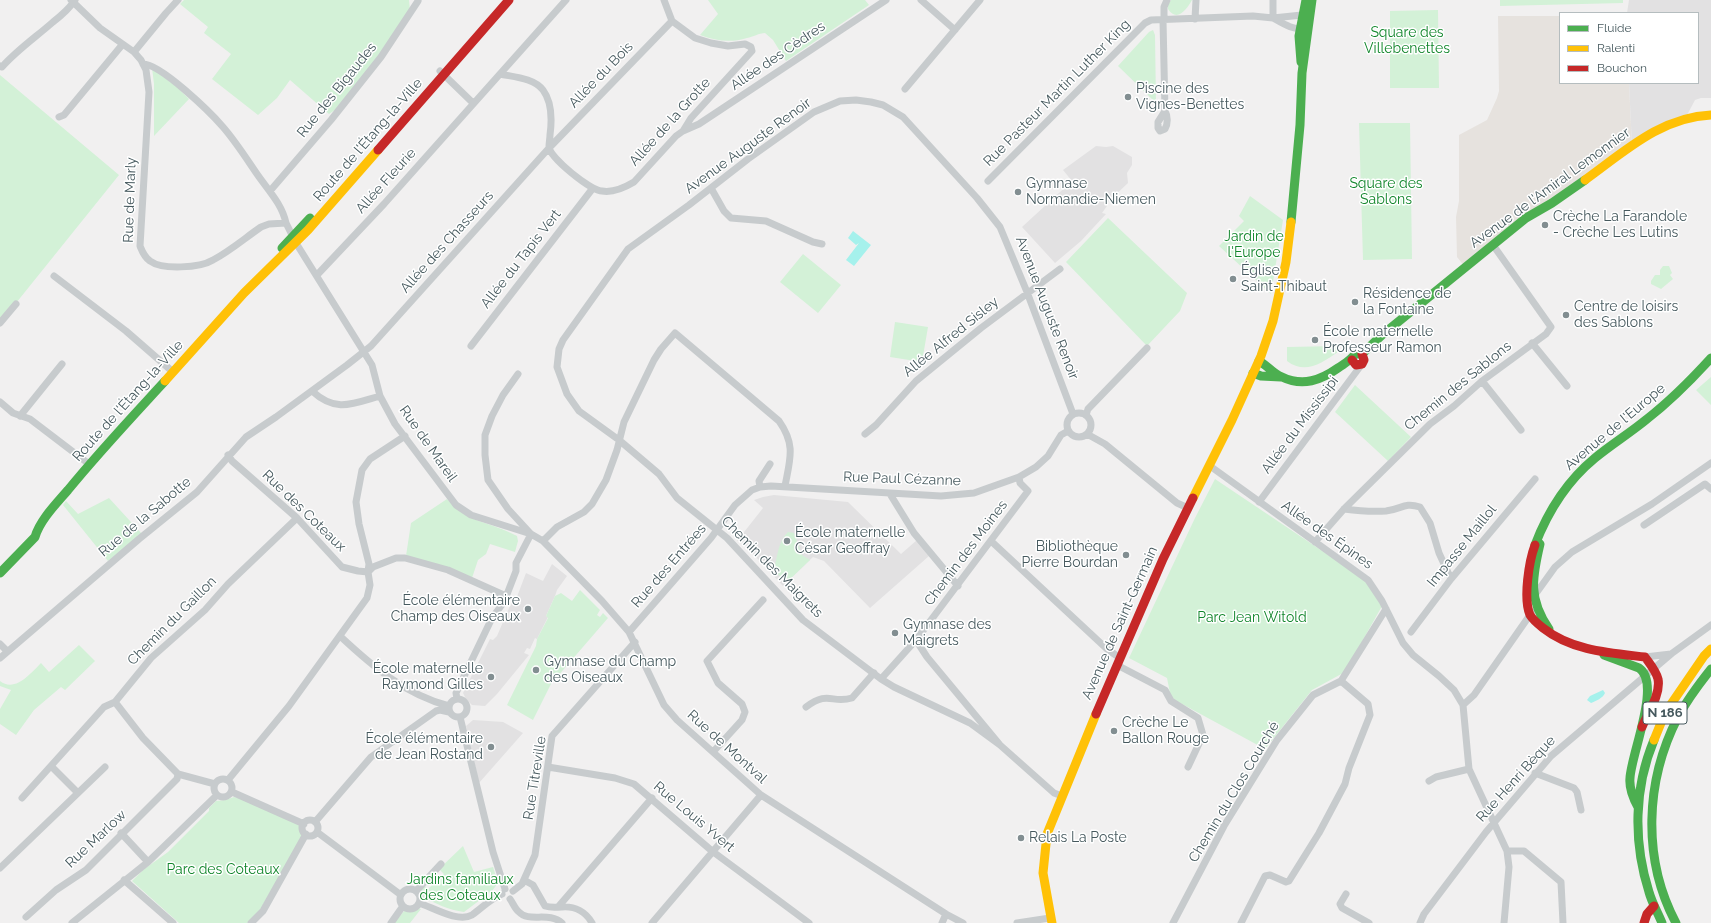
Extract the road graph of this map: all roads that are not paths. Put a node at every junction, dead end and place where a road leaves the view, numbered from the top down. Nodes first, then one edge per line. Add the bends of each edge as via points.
1 (178, 0) edge
2 (503, 0) edge
3 (509, 0) edge
4 (566, 0) edge
5 (664, 0) edge
6 (886, 0) edge
7 (921, 0) edge
8 (980, 0) edge
9 (1167, 0) edge
10 (1196, 0) edge
11 (1273, 0) edge
12 (1306, 0) edge
13 (1312, 0) edge
14 (73, 1) edge
15 (418, 1) edge
16 (1302, 15) junction
17 (1273, 18) junction
18 (1195, 19) junction
19 (1163, 20) junction
20 (672, 21) junction
21 (1309, 24) junction
22 (1300, 29) junction
23 (955, 30) junction
24 (122, 45) junction
25 (134, 52) junction
26 (143, 64) junction
27 (1, 66) edge
28 (442, 73) junction
29 (1302, 73) junction
30 (500, 74) junction
31 (904, 89) dead end
32 (473, 102) junction
33 (1165, 111) dead end
34 (1711, 115) edge
35 (59, 117) dead end
36 (683, 131) junction
37 (549, 148) junction
38 (988, 181) dead end
39 (593, 188) junction
40 (711, 188) junction
41 (270, 191) junction
42 (286, 224) junction
43 (294, 240) junction
44 (822, 244) dead end
45 (1493, 245) junction
46 (1060, 269) dead end
47 (317, 275) junction
48 (54, 276) dead end
49 (1027, 292) junction
50 (16, 304) dead end
51 (0, 323) edge
52 (1532, 343) junction
53 (471, 346) dead end
54 (1147, 348) dead end
55 (364, 352) junction
56 (1711, 358) edge
57 (1362, 359) junction
58 (1259, 361) junction
59 (62, 364) dead end
60 (173, 372) junction
61 (1253, 373) junction
62 (518, 374) dead end
63 (1280, 377) junction
64 (1482, 381) junction
65 (1568, 386) dead end
66 (312, 390) junction
67 (380, 396) junction
68 (0, 402) edge
69 (1073, 414) junction
70 (1086, 415) junction
71 (20, 416) junction
72 (1521, 430) dead end
73 (1068, 431) junction
74 (865, 434) dead end
75 (1087, 434) junction
76 (405, 436) junction
77 (620, 440) junction
78 (228, 455) junction
79 (1711, 463) edge
80 (89, 464) junction
81 (770, 464) dead end
82 (1210, 466) junction
83 (1019, 477) junction
84 (1535, 479) dead end
85 (785, 486) junction
86 (760, 487) junction
87 (1711, 489) edge
88 (890, 494) junction
89 (1259, 502) junction
90 (1188, 508) junction
91 (1669, 508) junction
92 (1344, 509) junction
93 (1636, 514) junction
94 (297, 518) junction
95 (1545, 523) junction
96 (1644, 525) dead end
97 (37, 530) junction
98 (718, 530) junction
99 (531, 534) junction
100 (543, 541) junction
101 (991, 541) junction
102 (1314, 542) junction
103 (0, 567) edge
104 (368, 572) junction
105 (0, 573) edge
106 (1450, 579) junction
107 (1527, 582) junction
108 (1542, 585) junction
109 (958, 586) junction
110 (1534, 595) junction
111 (506, 596) junction
112 (763, 600) dead end
113 (1535, 606) junction
114 (1386, 610) junction
115 (1530, 615) junction
116 (1711, 625) edge
117 (629, 632) junction
118 (1412, 632) dead end
119 (340, 636) junction
120 (1554, 636) junction
121 (916, 640) junction
122 (635, 642) junction
123 (0, 644) edge
124 (1588, 648) junction
125 (1711, 649) edge
126 (7, 651) junction
127 (1671, 654) junction
128 (1645, 657) junction
129 (0, 658) edge
130 (1118, 661) junction
131 (1654, 669) junction
132 (1711, 669) edge
133 (874, 673) junction
134 (1708, 675) edge
135 (1646, 676) junction
136 (881, 679) junction
137 (1341, 681) junction
138 (457, 699) junction
139 (115, 702) junction
140 (1463, 705) junction
141 (806, 707) dead end
142 (449, 709) junction
143 (460, 717) junction
144 (1642, 727) junction
145 (1000, 745) junction
146 (713, 752) junction
147 (51, 766) junction
148 (105, 767) dead end
149 (548, 767) junction
150 (1188, 767) dead end
151 (1632, 768) junction
152 (1469, 769) junction
153 (1535, 773) junction
154 (178, 774) junction
155 (228, 780) junction
156 (1429, 781) dead end
157 (215, 784) junction
158 (1641, 789) junction
159 (232, 792) junction
160 (78, 793) junction
161 (217, 795) junction
162 (761, 795) junction
163 (1062, 796) junction
164 (22, 798) dead end
165 (652, 798) junction
166 (1652, 806) junction
167 (1638, 807) junction
168 (1581, 810) dead end
169 (1495, 821) junction
170 (315, 822) junction
171 (304, 824) junction
172 (317, 832) junction
173 (121, 834) junction
174 (306, 834) junction
175 (712, 851) junction
176 (1507, 851) junction
177 (148, 862) junction
178 (442, 864) dead end
179 (0, 868) edge
180 (124, 880) junction
181 (524, 880) junction
182 (416, 891) junction
183 (503, 891) junction
184 (513, 891) junction
185 (1346, 894) dead end
186 (401, 895) junction
187 (510, 898) junction
188 (419, 903) junction
189 (404, 906) junction
190 (1654, 906) junction
191 (558, 907) junction
192 (946, 914) junction
193 (26, 917) dead end
194 (1051, 920) edge
195 (1660, 922) edge
196 (1675, 922) edge
197 (72, 923) edge
198 (173, 923) edge
199 (250, 923) edge
200 (391, 923) edge
201 (562, 923) edge
202 (592, 923) edge
203 (652, 923) edge
204 (809, 923) edge
205 (942, 923) edge
206 (962, 923) edge
207 (1017, 923) edge
208 (1173, 923) edge
209 (1241, 923) edge
210 (1369, 923) edge
211 (1420, 923) edge
212 (1504, 923) edge
213 (1563, 923) edge
214 (1644, 923) edge

1 - 25 street
2 - 28 street, Route de l'Étang-la-Ville
3 - 28 street, Route de l'Étang-la-Ville
4 - 30 street, Allée Fleurie
5 - 20 street
6 - 36 street, Allée des Cèdres via 699,124
7 - 23 street
8 - 23 street
9 - 19 street
10 - 18 street
11 - 17 street
12 - 16 street
13 - 21 street
14 - 24 street, Rue de Marly via 100,28
14 - 27 street via 70,8
15 - 41 street, Rue des Bigaudes via 381,57
16 - 17 street
16 - 21 street
16 - 22 street
17 - 18 street via 1253,16
17 - 22 street
18 - 19 street
19 - 33 street
19 - 38 street, Rue Pasteur Martin Luther King via 1145,22
20 - 36 street, Allée de la Grotte via 695,38 711,44 745,44 751,47 752,51 691,118
20 - 37 street, Allée du Bois
21 - 22 street
21 - 29 street
22 - 29 street
23 - 31 street
24 - 25 street, Rue de Marly
24 - 35 street via 64,115
25 - 26 street, Rue de Marly
26 - 41 street via 152,65 178,84 223,127
26 - 42 street, Rue de Marly via 149,92 140,246 149,261 159,266 176,267 212,261 261,227 269,224
28 - 32 street
28 - 43 street, Route de l'Étang-la-Ville
29 - 58 street, Avenue de Saint-Germain via 1300,125 1290,228 1277,306
30 - 32 street, Allée Fleurie
30 - 37 street via 532,82 543,90 550,107
32 - 47 street, Allée Fleurie via 384,204
34 - 45 street, Avenue de l'Amiral Lemonnier via 1686,117 1667,123 1552,203 1526,218
36 - 39 street, Allée de la Grotte via 634,182 610,191 600,192
37 - 39 street via 555,158
37 - 55 street, Allée des Chasseurs
39 - 53 street, Allée du Tapis Vert
40 - 44 street via 724,212 731,218 766,221
40 - 49 street, Avenue Auguste Renoir via 821,108 840,101 856,100 883,105 903,117 990,214 1000,227
40 - 77 street, Avenue Auguste Renoir via 628,249 559,349 557,367 572,404
41 - 42 street via 284,213
42 - 43 street
43 - 47 street, Rue de Mareil
43 - 60 street, Route de l'Étang-la-Ville
45 - 52 street, Chemin des Sablons via 1551,327 1546,334
45 - 57 street, Avenue de l'Amiral Lemonnier via 1382,335
46 - 49 street, Allée Alfred Sisley
47 - 55 street, Rue de Mareil
48 - 60 street via 126,331
49 - 69 street, Avenue Auguste Renoir
49 - 74 street, Allée Alfred Sisley via 916,381
50 - 51 street
52 - 64 street, Chemin des Sablons
52 - 65 street
54 - 70 street via 1088,409
55 - 66 street, Rue de la Sabotte
55 - 67 street, Rue de Mareil via 372,365
56 - 95 street, Avenue de l'Europe via 1674,396 1582,470 1559,496
57 - 63 street, Avenue de l'Amiral Lemonnier via 1355,354 1352,360 1322,379 1312,382 1302,383
57 - 89 street, Allée du Mississipi
58 - 61 street, Avenue de Saint-Germain
58 - 63 street, Avenue de l'Amiral Lemonnier
59 - 71 street
60 - 80 street, Route de l'Étang-la-Ville
61 - 63 street
61 - 82 street, Avenue de Saint-Germain
62 - 99 street via 492,416 486,435 485,455 488,480 508,509
64 - 72 street
64 - 92 street, Chemin des Sablons via 1414,439
66 - 67 street via 322,399 340,406
66 - 78 street, Rue de la Sabotte via 246,437
67 - 76 street, Rue de Mareil via 395,424
68 - 71 street
69 - 70 street
69 - 73 street via 1067,421
70 - 75 street via 1091,424
71 - 80 street via 30,419
73 - 75 street via 1077,437
73 - 83 street, Rue Paul Cézanne via 1061,435 1048,456
75 - 90 street via 1105,444 1177,503
76 - 99 street, Rue de Mareil via 456,505 471,515
76 - 104 street via 370,459 362,470 356,502 369,564
77 - 85 street via 624,422 654,360 674,333 779,421 790,442 791,456
77 - 98 street, Chemin des Maigrets via 659,474 677,498
77 - 100 street via 606,480 592,504 584,512 557,527
78 - 94 street, Rue des Coteaux
78 - 126 street, Rue de la Sabotte via 197,492
79 - 93 street
80 - 97 street, Route de l'Étang-la-Ville
81 - 86 street via 759,481
82 - 89 street, Allée des Épines
82 - 90 street, Avenue de Saint-Germain
83 - 88 street, Rue Paul Cézanne via 990,488 957,496
83 - 101 street, Chemin des Moines via 1020,483 1028,491
84 - 106 street, Impasse Maillol
85 - 86 street, Rue Paul Cézanne
85 - 88 street, Rue Paul Cézanne
86 - 98 street, Rue des Entrées via 748,493 735,505
87 - 91 street via 1705,484
88 - 109 street via 914,533
89 - 102 street, Allée des Épines
90 - 130 street, Avenue de Saint-Germain
91 - 93 street via 1666,506 1643,520
91 - 96 street
92 - 102 street, Chemin des Sablons
92 - 106 street via 1368,512 1410,504 1420,507 1430,523
93 - 108 street via 1572,552 1555,567
94 - 104 street, Rue des Coteaux via 342,567
94 - 139 street, Chemin du Gaillon via 228,584 205,610 151,658
95 - 107 street, Avenue de l'Europe via 1533,547
95 - 110 street, Avenue de l'Europe via 1536,560
97 - 103 street, Route de l'Étang-la-Ville via 31,533
97 - 105 street, Route de l'Étang-la-Ville via 35,537
98 - 117 street, Rue des Entrées
98 - 133 street, Chemin des Maigrets via 804,620
99 - 100 street, Rue de Montval
99 - 111 street via 516,563 516,571
100 - 117 street, Rue de Montval
101 - 109 street, Chemin des Moines
101 - 130 street
102 - 114 street, Allée des Épines via 1368,580
104 - 111 street via 373,567 396,558 405,558 448,570
104 - 119 street via 370,586 367,598
106 - 118 street, Impasse Maillol
107 - 110 street via 1530,593
107 - 115 street, Avenue de l'Europe
108 - 110 street
108 - 113 street
109 - 121 street, Chemin des Moines
110 - 113 street, Avenue de l'Europe
111 - 138 street via 492,618 456,693
112 - 146 street via 707,661 718,683 742,704 745,712 742,720
113 - 115 street
113 - 120 street, Avenue de l'Europe
114 - 137 street, Chemin du Clos Courché
114 - 140 street, Allée des Épines via 1403,643 1413,655 1454,690
115 - 120 street
115 - 140 street via 1474,695
116 - 127 street, Rue Henri Bèque
117 - 122 street, Rue de Montval
119 - 142 street via 393,681
119 - 155 street via 289,706
120 - 124 street via 1570,644
121 - 136 street, Chemin des Moines
121 - 145 street via 927,657
122 - 146 street, Rue de Montval via 664,705
122 - 149 street, Rue Titreville via 552,736
123 - 126 street
124 - 128 street
124 - 135 street via 1641,669
125 - 158 street, N 186 via 1665,713 1648,757
126 - 129 street, Rue de la Sabotte
127 - 128 street, Rue Henri Bèque
127 - 131 street, Rue Henri Bèque
128 - 131 street
130 - 150 street via 1165,690 1171,701 1198,718 1203,735
130 - 163 street, Avenue de Saint-Germain
131 - 135 street, Rue Henri Bèque
131 - 144 street via 1658,680 1657,690
132 - 134 street, N 186
133 - 136 street, Chemin des Maigrets
133 - 141 street via 852,698 847,700 822,697
134 - 166 street, N 186 via 1687,702 1665,747 1657,772
135 - 144 street
135 - 153 street, Rue Henri Bèque via 1551,756
136 - 145 street, Chemin des Maigrets via 970,723
137 - 208 street, Chemin du Clos Courché via 1313,696 1277,740 1224,826
137 - 209 street via 1368,704 1370,715 1345,784 1289,881 1265,876
138 - 142 street via 452,701
138 - 143 street via 465,702 467,708
139 - 147 street, Chemin du Gaillon via 104,707
139 - 154 street via 143,738
140 - 152 street, Allée des Épines
142 - 143 street via 452,716
142 - 170 street via 436,711 371,757
143 - 183 street
144 - 151 street
145 - 163 street via 1054,793
146 - 162 street, Rue de Montval
147 - 160 street
147 - 164 street, Chemin du Gaillon
148 - 160 street
149 - 165 street, Rue Louis Yvert via 617,778 634,784
149 - 181 street, Rue Titreville via 537,849
151 - 158 street
151 - 167 street via 1631,788
152 - 156 street
152 - 169 street, Allée des Épines
153 - 168 street via 1574,788 1578,792
153 - 169 street, Rue Henri Bèque
154 - 157 street
154 - 173 street, Rue Marlow via 177,779
155 - 157 street via 222,778
155 - 159 street via 232,784
157 - 161 street via 214,790
158 - 166 street
158 - 167 street, N 186
159 - 161 street via 226,797
159 - 171 street
160 - 179 street
161 - 177 street
162 - 175 street
162 - 192 street, Rue de Montval
163 - 194 street, Avenue de Saint-Germain via 1044,853 1043,873
165 - 175 street, Rue Louis Yvert
165 - 191 street
166 - 196 street, N 186 via 1651,833 1656,872
167 - 190 street, N 186 via 1638,843
169 - 176 street, Allée des Épines
169 - 211 street, Rue Henri Bèque via 1424,914
170 - 171 street via 310,820
170 - 172 street
171 - 174 street via 302,828
172 - 174 street via 310,836
172 - 186 street
173 - 177 street
173 - 193 street, Rue Marlow via 86,870 56,890
174 - 199 street via 263,912
175 - 203 street
175 - 204 street, Rue Louis Yvert
176 - 212 street, Allée des Épines via 1509,867
176 - 213 street via 1524,851 1561,882
177 - 180 street
178 - 182 street
180 - 197 street
180 - 198 street
181 - 184 street, Rue Titreville
181 - 191 street via 533,885 545,906
182 - 186 street via 407,889
182 - 188 street
183 - 184 street via 510,888
183 - 187 street via 505,898
183 - 188 street via 471,915 464,917 454,916
184 - 187 street
185 - 210 street via 1340,904 1342,908
186 - 189 street via 400,901
187 - 201 street via 524,916 551,917
188 - 189 street via 412,908
189 - 200 street
190 - 195 street, N 186
190 - 214 street
191 - 202 street via 578,910 589,917
192 - 205 street
192 - 206 street, Rue de Montval
194 - 207 street

